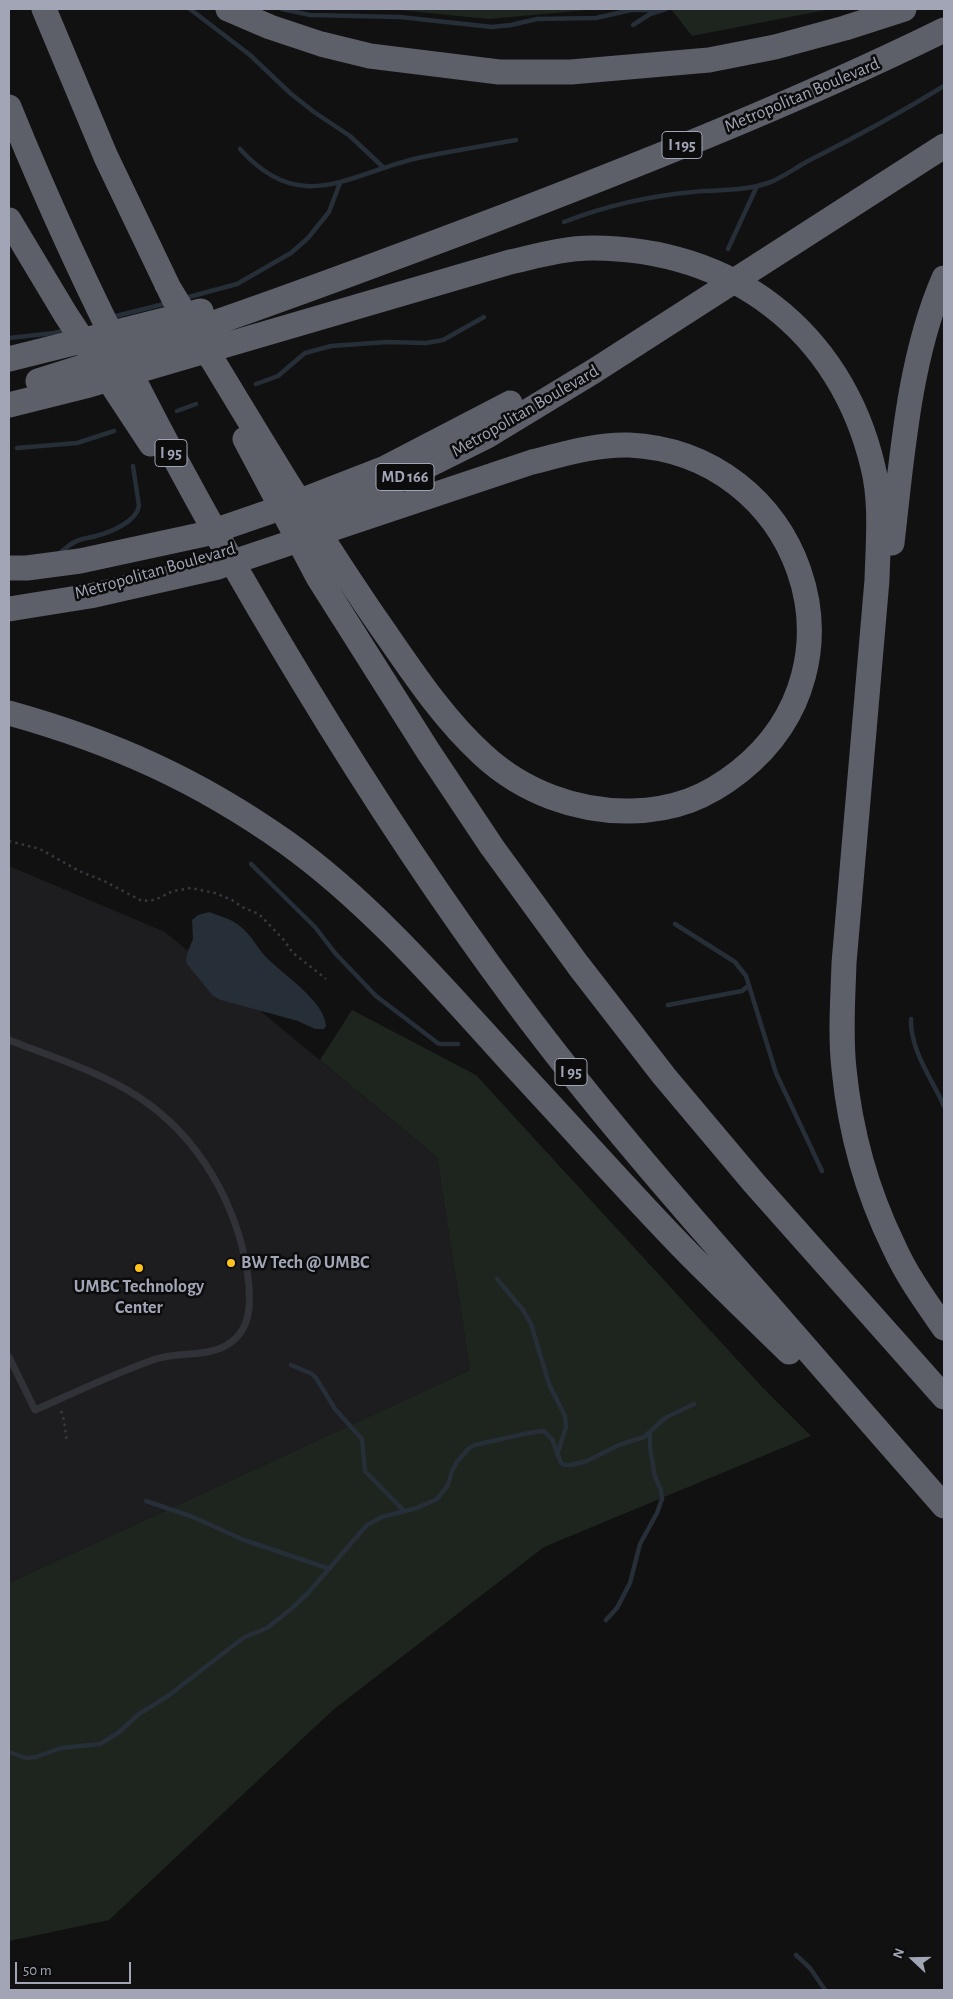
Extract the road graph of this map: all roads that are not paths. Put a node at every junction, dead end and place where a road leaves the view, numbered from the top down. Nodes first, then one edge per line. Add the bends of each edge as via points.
1 (44, 9) edge
2 (228, 9) edge
3 (904, 9) edge
4 (944, 30) edge
5 (9, 107) edge
6 (944, 146) edge
7 (9, 220) edge
8 (415, 250) junction
9 (765, 262) junction
10 (944, 278) edge
11 (167, 285) junction
12 (9, 359) edge
13 (9, 391) edge
14 (9, 405) edge
15 (9, 568) edge
16 (252, 598) junction
17 (9, 608) edge
18 (9, 713) edge
19 (864, 741) junction
20 (9, 1040) edge
21 (944, 1328) edge
22 (9, 1357) edge
23 (944, 1397) edge
24 (938, 1500) edge

1 - 11 highway via 106,157
2 - 3 highway via 321,44 370,56 499,72 571,72 709,60 775,47
4 - 8 highway, Metropolitan Boulevard / I 195 via 867,68 597,181
5 - 16 highway, I 95 via 95,305 174,458
6 - 9 highway, Metropolitan Boulevard
7 - 16 highway via 66,315
8 - 12 highway via 268,294
8 - 13 highway, Metropolitan Boulevard
9 - 15 highway via 383,469 205,534 80,561
9 - 17 highway, Metropolitan Boulevard / MD 166 via 487,436 315,520 156,572
10 - 19 highway via 926,330 906,425
11 - 17 highway via 342,570 418,680 455,726 484,756 510,776 543,794 606,811 674,807 703,796 752,761 774,737 790,710 802,680 809,642 808,600 799,567 780,529 757,500 729,477 697,460 659,448 625,445 582,449 532,462 218,567 90,596
11 - 23 highway via 318,577 492,847 664,1076 754,1184
14 - 19 highway via 549,253 590,248 667,255 727,278 760,296 790,320 826,360 847,395 873,468 879,518 877,580
16 - 24 highway, I 95 via 365,784 515,1000 696,1223
18 - 24 highway via 101,742 195,784 289,845 347,892 399,942 689,1254
19 - 21 highway via 844,963 844,1068 850,1112 872,1196 894,1248
20 - 22 lane via 88,1071 130,1092 168,1120 192,1144 210,1169 235,1221 250,1296 246,1322 241,1332 227,1345 155,1359 35,1410

